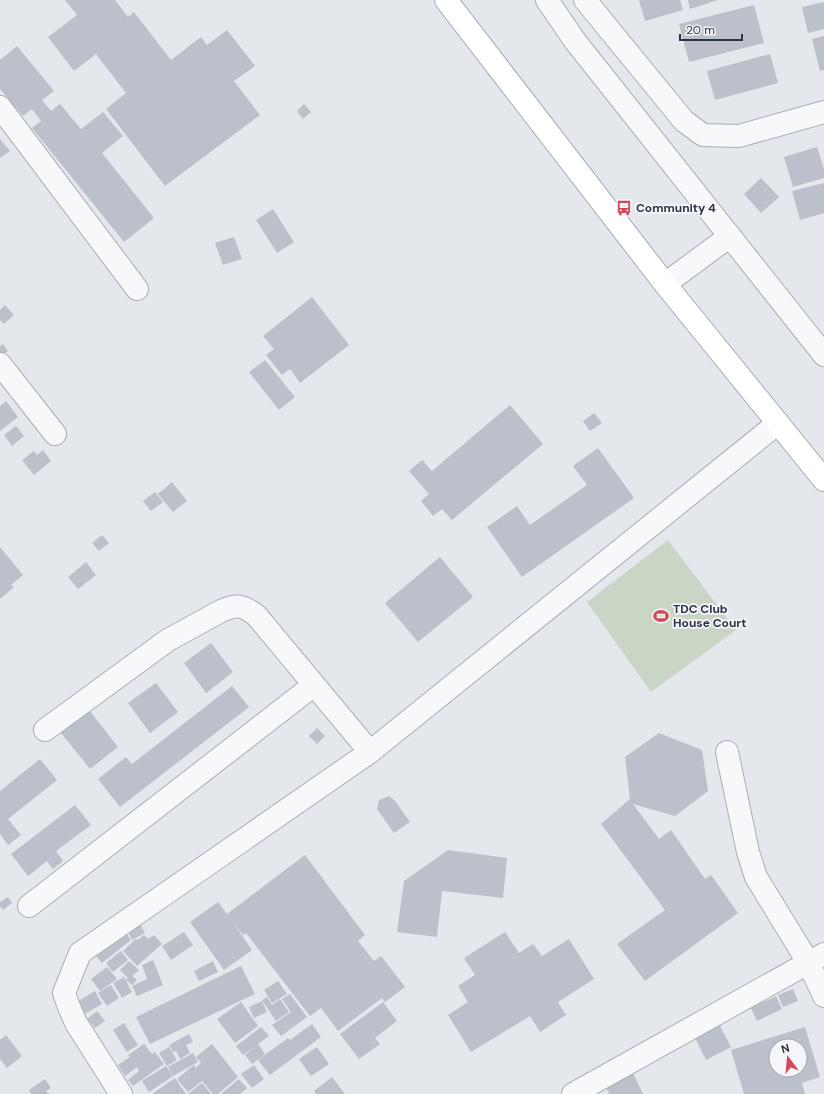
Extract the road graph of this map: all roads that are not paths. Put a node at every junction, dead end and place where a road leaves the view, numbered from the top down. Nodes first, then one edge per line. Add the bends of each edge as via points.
1 (446, 0) edge
2 (547, 0) edge
3 (585, 0) edge
4 (0, 107) edge
5 (824, 112) edge
6 (730, 236) junction
7 (665, 284) junction
8 (137, 289) dead end
9 (814, 327) edge
10 (824, 355) edge
11 (0, 364) edge
12 (778, 424) junction
13 (55, 434) dead end
14 (824, 480) edge
15 (314, 685) junction
16 (45, 730) dead end
17 (370, 752) junction
18 (727, 752) dead end
19 (29, 906) dead end
20 (816, 958) edge
21 (824, 996) edge
22 (121, 1094) edge
23 (573, 1094) edge

1 - 7 main road
2 - 6 street via 575,41
3 - 5 street via 684,121 703,135 739,136
4 - 8 street
6 - 7 street
6 - 9 street
7 - 12 main road
9 - 10 street
11 - 13 street
12 - 14 main road
12 - 17 street
15 - 16 street via 256,615 239,606 230,607 168,640
15 - 17 street
15 - 19 street
17 - 22 street via 80,953 64,993 76,1023
18 - 20 street via 748,852 756,877
20 - 21 street
20 - 23 street

